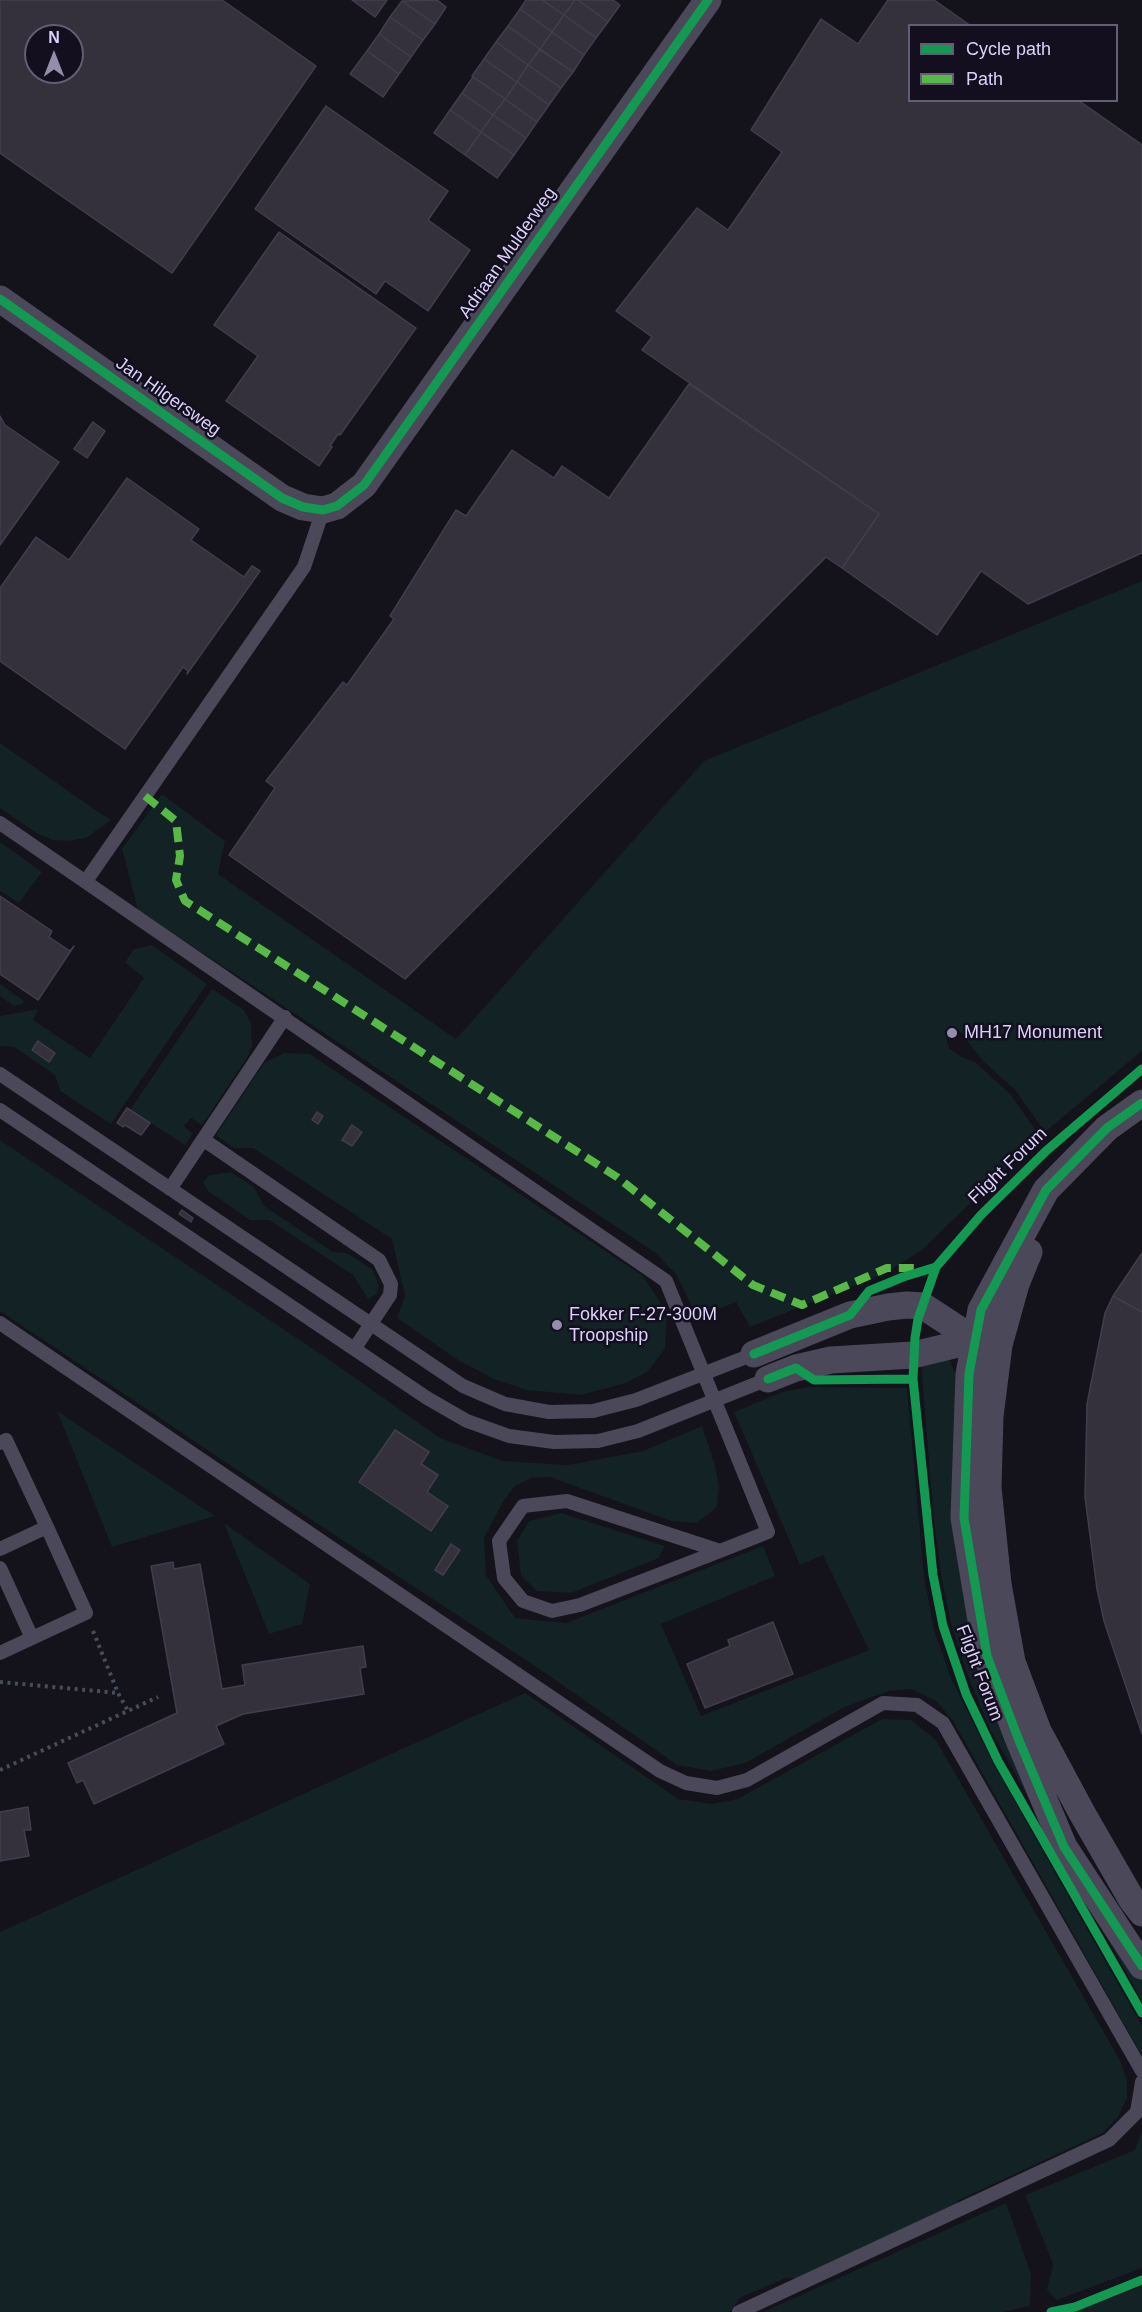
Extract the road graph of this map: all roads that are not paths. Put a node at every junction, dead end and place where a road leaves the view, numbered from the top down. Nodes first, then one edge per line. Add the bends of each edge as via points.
1 (708, 0) edge
2 (0, 298) edge
3 (323, 510) junction
4 (0, 823) edge
5 (86, 881) junction
6 (285, 1017) junction
7 (0, 1074) edge
8 (1142, 1103) edge
9 (0, 1110) edge
10 (1142, 1122) edge
11 (204, 1140) junction
12 (1058, 1188) junction
13 (170, 1189) junction
14 (0, 1323) edge
15 (371, 1324) junction
16 (975, 1341) junction
17 (355, 1348) junction
18 (754, 1354) joint
19 (705, 1373) junction
20 (768, 1379) joint
21 (716, 1400) junction
22 (0, 1443) edge
23 (47, 1527) junction
24 (0, 1549) edge
25 (720, 1551) junction
26 (0, 1568) edge
27 (1003, 1610) junction
28 (32, 1638) junction
29 (0, 1653) edge
30 (987, 1656) junction
31 (1021, 1686) junction
32 (1136, 1904) edge
33 (1140, 1962) edge
34 (1142, 2071) edge
35 (1142, 2082) edge
36 (739, 2312) edge

1 - 3 street, Adriaan Mulderweg via 364,485 337,506
2 - 3 street, Jan Hilgersweg via 282,498
3 - 5 lane via 304,567
4 - 5 lane
5 - 6 lane
6 - 11 lane
6 - 19 lane via 666,1281
7 - 13 lane
8 - 12 street, Flight Forum via 1107,1128
9 - 17 lane
10 - 12 street, Flight Forum
11 - 13 lane
11 - 15 lane via 379,1260 391,1284 390,1296
12 - 16 street, Flight Forum via 981,1310
12 - 27 street, Flight Forum via 1016,1284 999,1346 990,1416 988,1488
13 - 15 lane
14 - 34 lane via 660,1771 686,1783 717,1788 747,1780 883,1703 917,1705 943,1723
15 - 17 lane
15 - 19 lane via 464,1386 505,1404 549,1412 593,1412
16 - 18 street via 922,1306 907,1305 850,1315
16 - 20 street via 913,1355 831,1360
16 - 30 street, Flight Forum via 969,1374 964,1518
17 - 21 lane via 466,1421 509,1436 554,1442 598,1441 638,1431
18 - 19 lane
19 - 21 lane
20 - 21 lane
21 - 25 lane via 768,1532
22 - 23 lane via 6,1440
23 - 24 lane
23 - 28 lane via 86,1613
25 - 25 lane via 580,1605 552,1611 523,1600 504,1578 499,1541 522,1506 567,1501
26 - 28 lane
27 - 30 street, Flight Forum
27 - 31 street, Flight Forum via 1012,1662
28 - 29 lane
30 - 31 street, Flight Forum
30 - 33 street, Flight Forum via 1064,1847
31 - 32 street, Flight Forum via 1038,1731
32 - 33 street, Flight Forum
35 - 36 lane via 1137,2112 1109,2140

